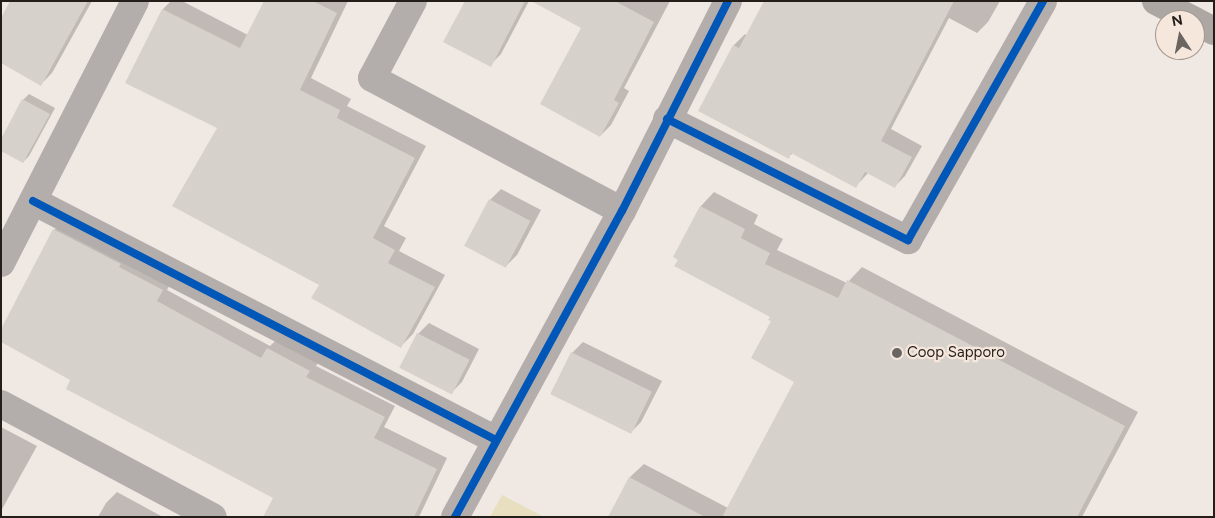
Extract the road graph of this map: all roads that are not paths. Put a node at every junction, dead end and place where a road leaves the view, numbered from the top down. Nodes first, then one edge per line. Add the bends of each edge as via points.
1 (136, 1) edge
2 (413, 1) edge
3 (728, 1) edge
4 (1043, 1) edge
5 (1156, 1) edge
6 (1173, 10) edge
7 (667, 120) junction
8 (33, 200) junction
9 (622, 211) junction
10 (1, 262) edge
11 (1, 404) edge
12 (496, 440) junction
13 (213, 517) edge
14 (456, 517) edge

1 - 8 street
2 - 9 street via 372,78
3 - 7 street
4 - 7 street via 908,240
5 - 6 main road
7 - 9 street
8 - 10 street
8 - 12 street
9 - 12 street
11 - 13 street
12 - 14 street

